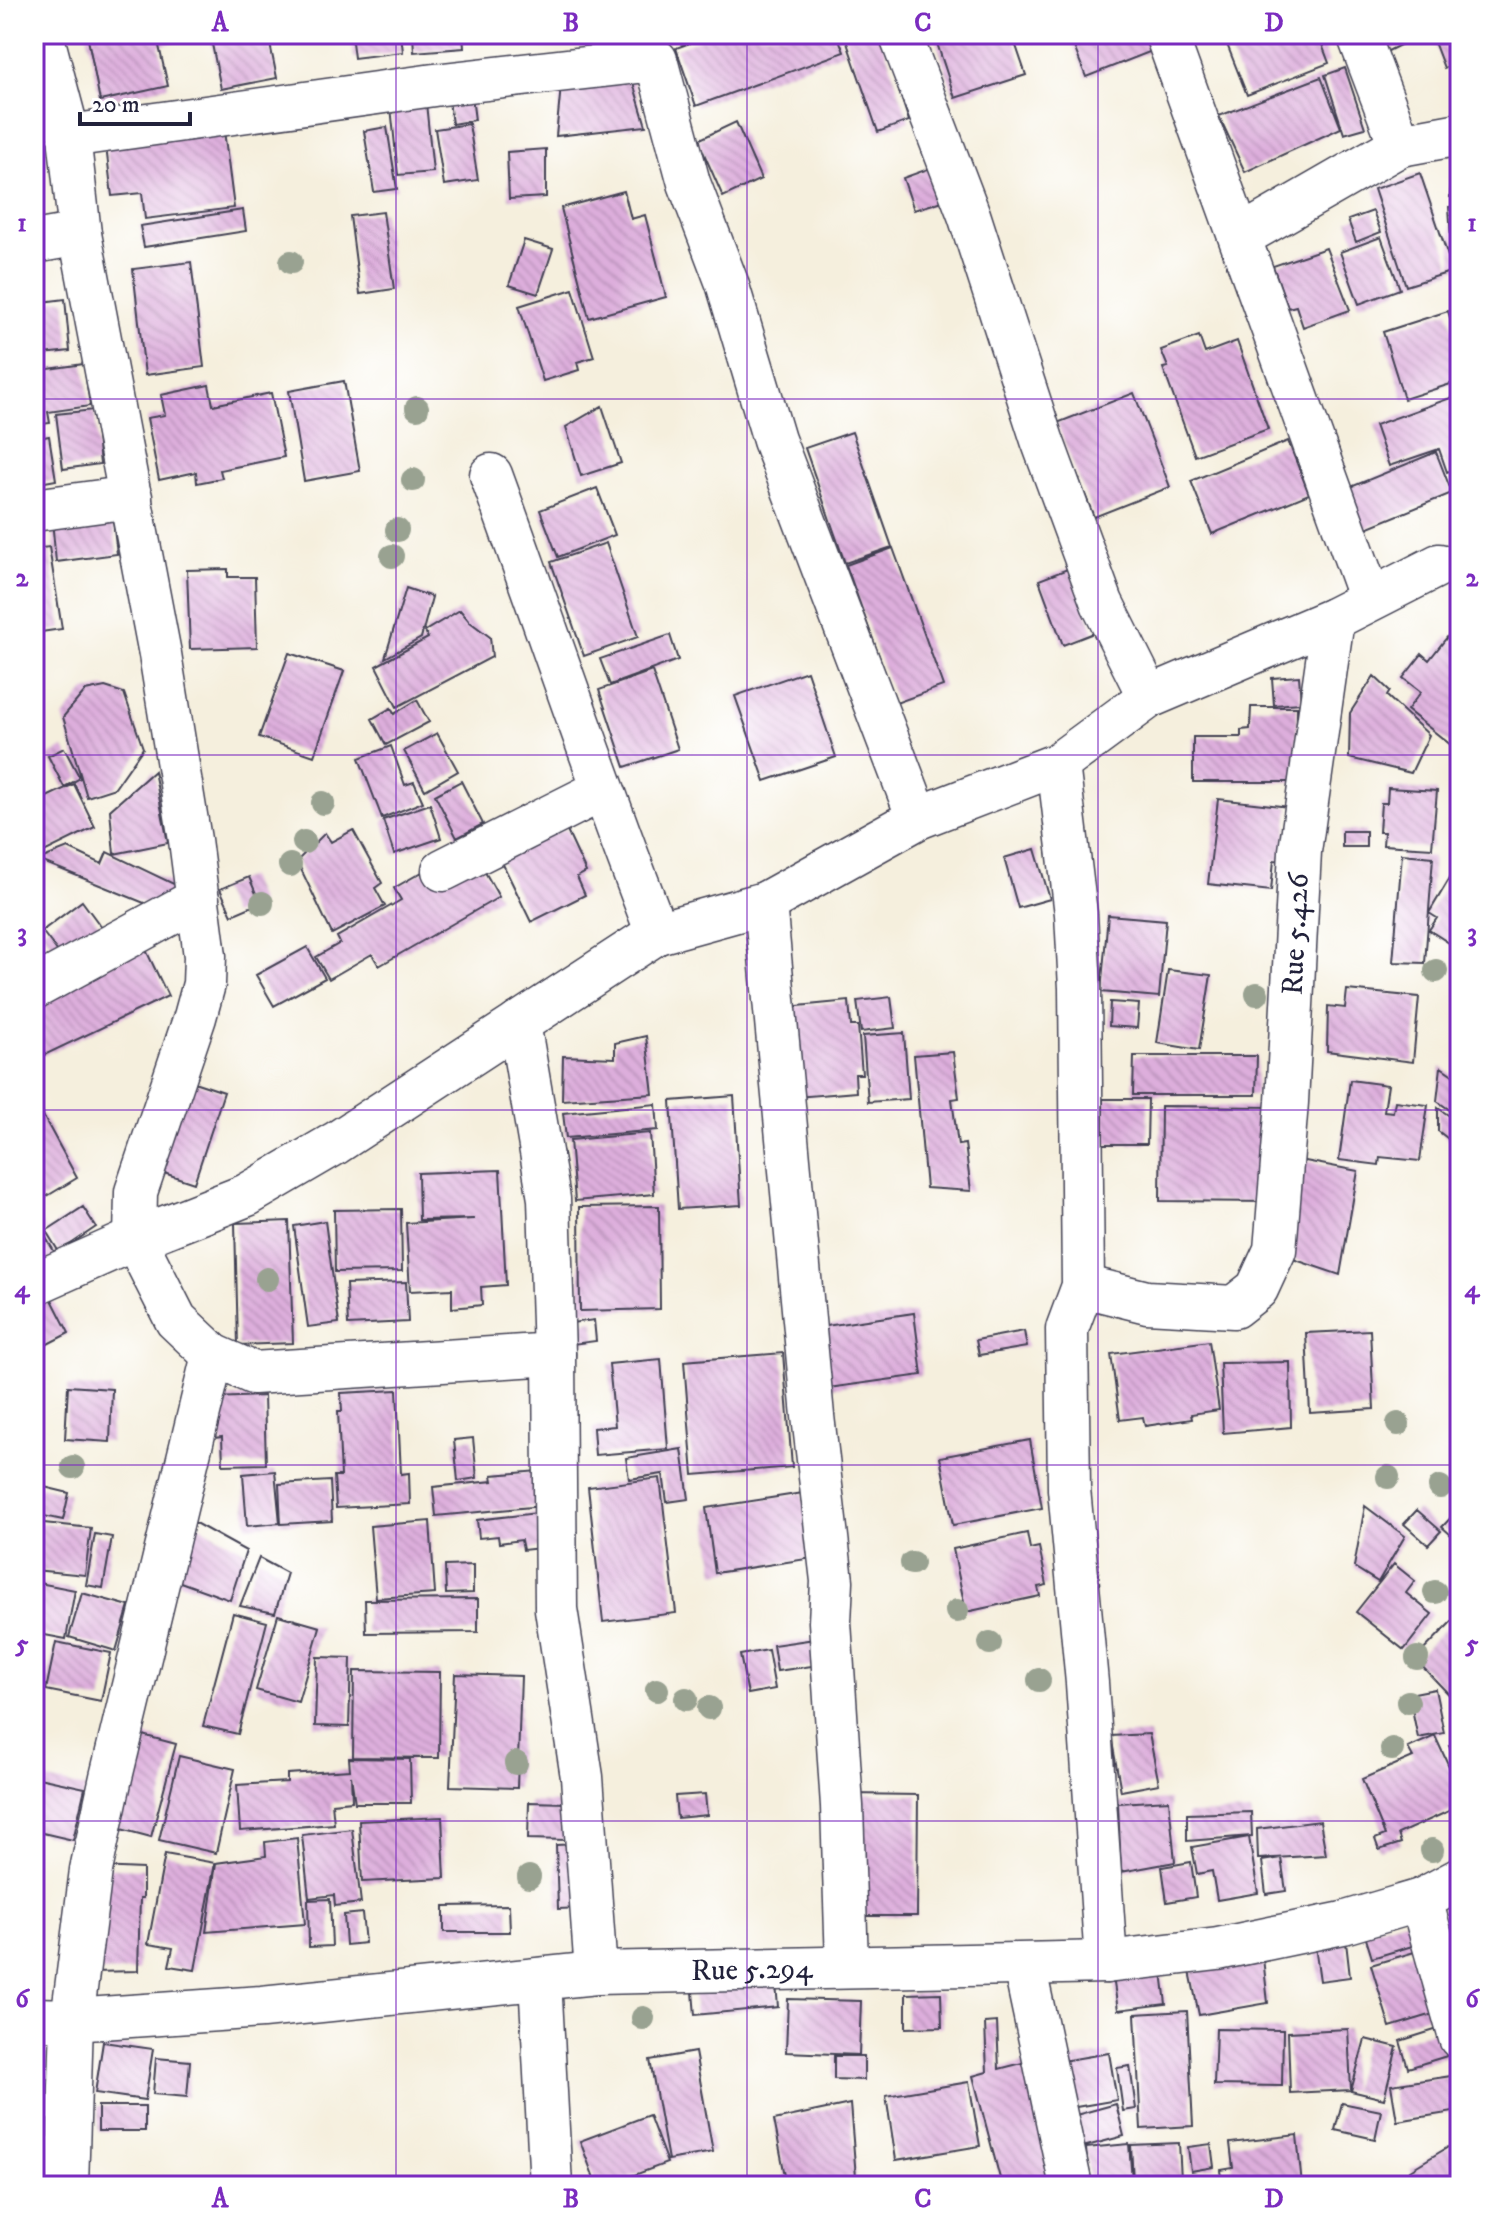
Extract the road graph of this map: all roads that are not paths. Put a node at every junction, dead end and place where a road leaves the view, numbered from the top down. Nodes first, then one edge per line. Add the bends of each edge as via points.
1 (42, 34) edge
2 (900, 34) edge
3 (1166, 34) edge
4 (1358, 34) edge
5 (1460, 134) edge
6 (69, 136) junction
7 (1400, 145) junction
8 (80, 234) junction
9 (1240, 237) junction
10 (34, 242) edge
11 (491, 475) dead end
12 (131, 497) junction
13 (34, 510) edge
14 (1453, 573) edge
15 (1370, 599) junction
16 (1333, 619) junction
17 (1149, 697) junction
18 (1058, 764) junction
19 (602, 790) junction
20 (918, 818) junction
21 (443, 870) dead end
22 (198, 899) junction
23 (765, 903) junction
24 (657, 933) junction
25 (34, 988) edge
26 (519, 1023) junction
27 (135, 1239) junction
28 (34, 1284) edge
29 (1083, 1286) junction
30 (554, 1354) junction
31 (213, 1355) junction
32 (1460, 1879) edge
33 (1421, 1900) junction
34 (1106, 1962) junction
35 (847, 1965) junction
36 (1024, 1965) junction
37 (596, 1973) junction
38 (540, 1979) junction
39 (53, 2019) edge
40 (1460, 2038) edge
41 (67, 2186) edge
42 (551, 2186) edge
43 (1071, 2186) edge

1 - 6 street
2 - 17 street via 969,215 1102,603
3 - 9 street
4 - 7 street
5 - 7 street
6 - 8 street
6 - 20 street via 656,60 689,183 727,283 774,440
7 - 9 street
8 - 10 street
8 - 12 street
9 - 15 street
11 - 19 street
12 - 13 street
12 - 22 street
14 - 15 street
15 - 16 street
16 - 17 street
16 - 29 street, Rue 5.426 via 1300,851 1275,1250 1257,1289 1234,1307 1147,1302
17 - 18 street
18 - 20 street
18 - 29 street via 1080,988
19 - 21 street
19 - 24 street
20 - 23 street
22 - 25 street
22 - 27 street via 204,984 136,1192
23 - 24 street
23 - 35 street via 832,1581
24 - 26 street
26 - 27 street via 247,1195
26 - 30 street via 549,1199
27 - 28 street
27 - 31 street via 176,1320
29 - 34 street via 1067,1329 1069,1489
30 - 31 street via 253,1373
30 - 37 street via 556,1609 582,1777
31 - 39 street
32 - 33 street, Rue 5.294
33 - 34 street, Rue 5.294 via 1343,1923 1218,1949
33 - 40 street
34 - 36 street, Rue 5.294
35 - 36 street, Rue 5.294
35 - 37 street, Rue 5.294
36 - 43 street
37 - 38 street, Rue 5.294
38 - 39 street, Rue 5.294 via 262,2007
38 - 42 street
39 - 41 street

